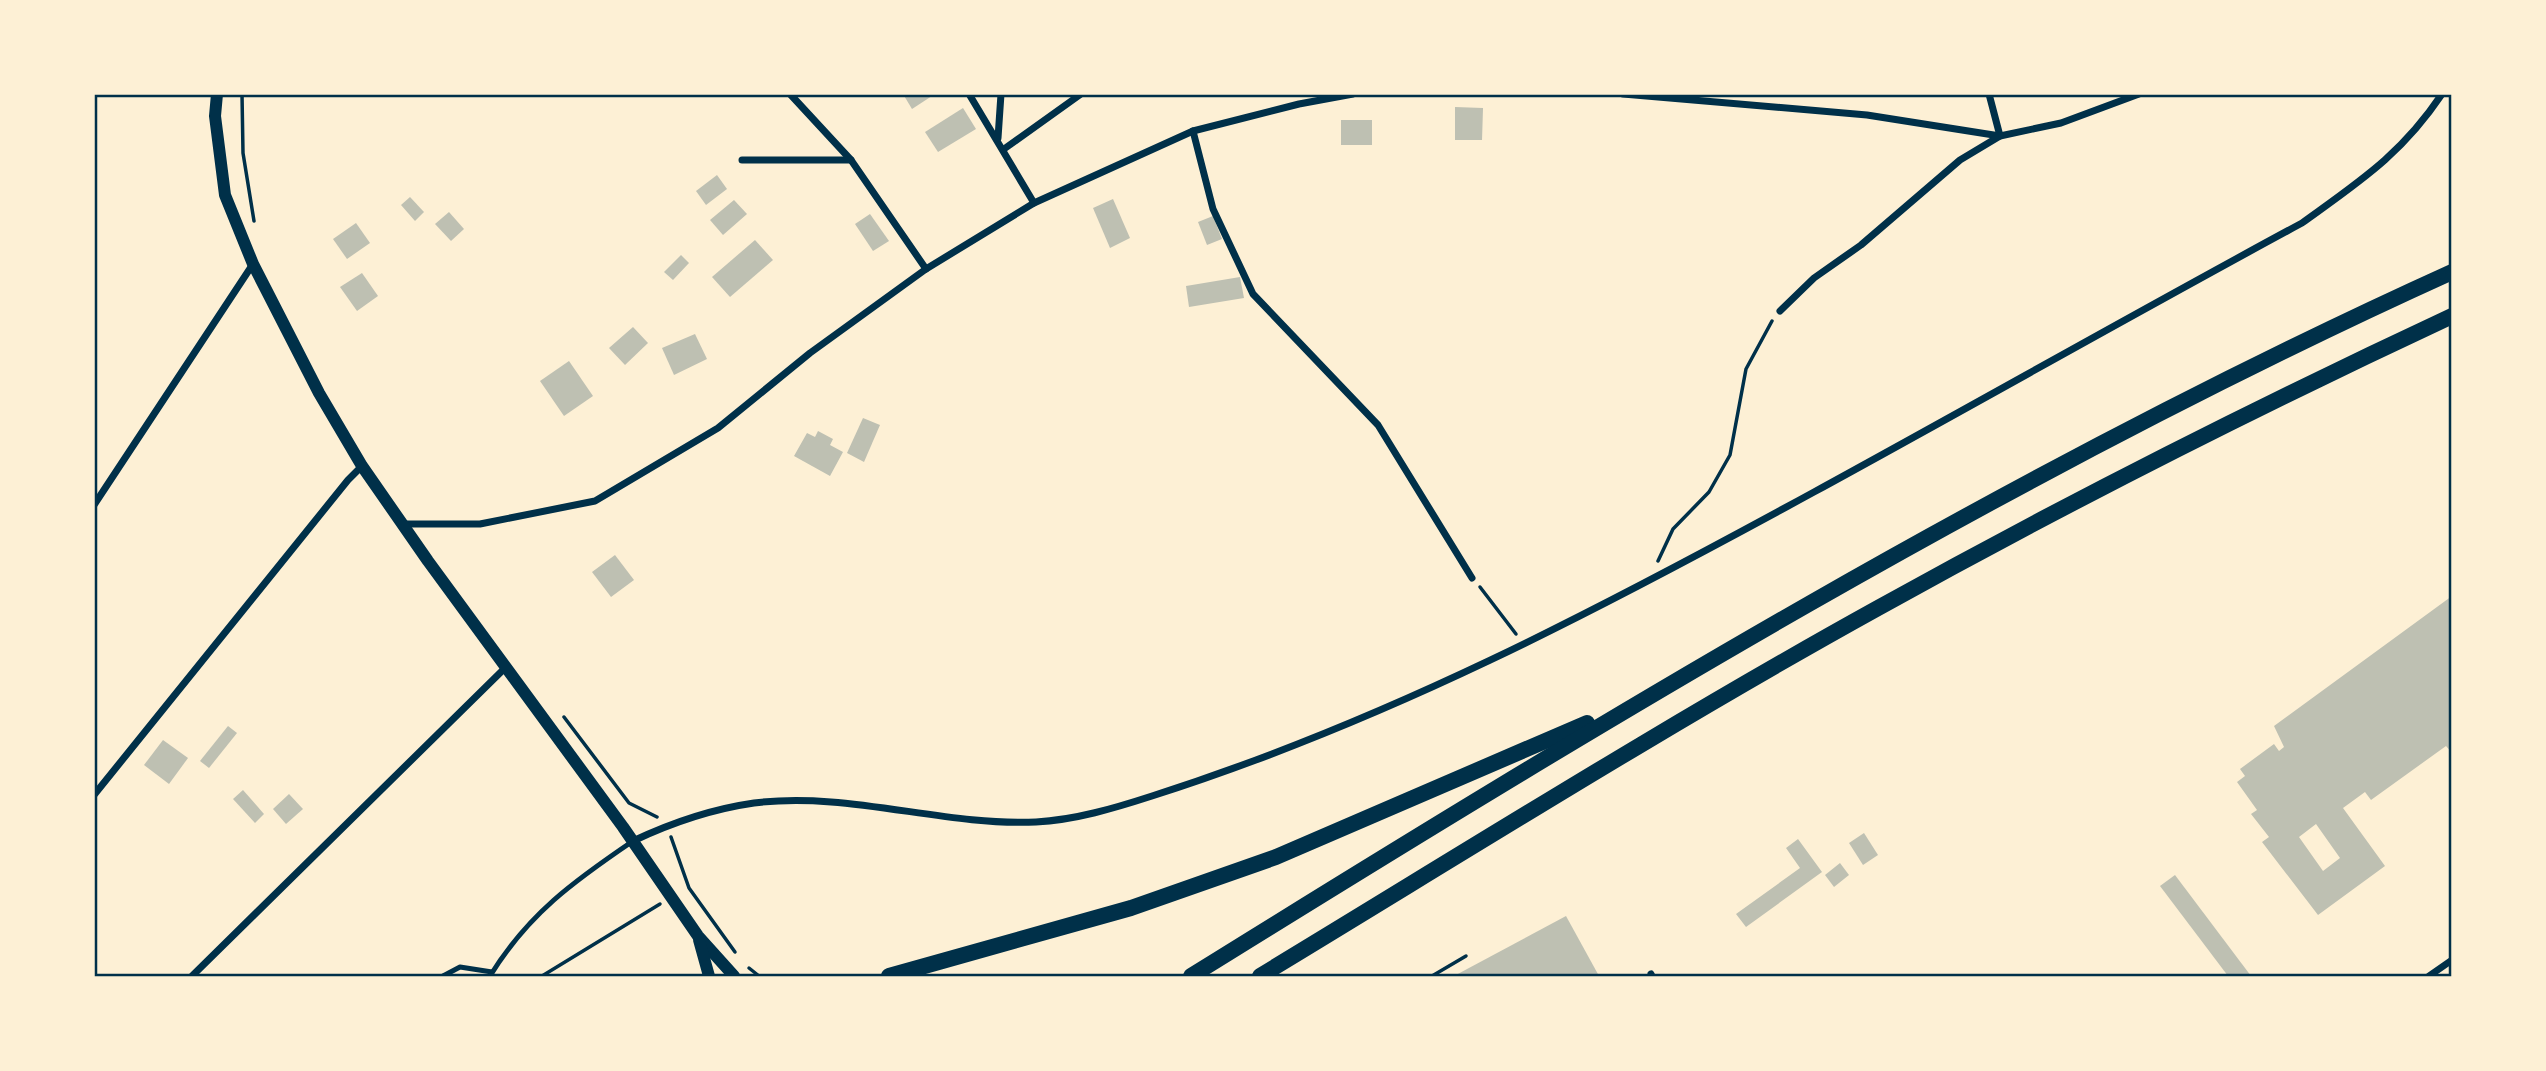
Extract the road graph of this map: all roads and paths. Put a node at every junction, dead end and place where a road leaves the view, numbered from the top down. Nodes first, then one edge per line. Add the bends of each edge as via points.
1 (217, 94) edge
2 (790, 94) edge
3 (969, 94) edge
4 (1001, 94) edge
5 (1080, 94) edge
6 (1353, 94) edge
7 (1623, 94) edge
8 (1989, 94) edge
9 (2139, 94) edge
10 (2441, 94) edge
11 (1643, 95) edge
12 (1193, 131) junction
13 (2000, 136) junction
14 (998, 139) junction
15 (1004, 149) junction
16 (742, 160) dead end
17 (851, 160) junction
18 (1034, 203) junction
19 (253, 264) junction
20 (926, 269) junction
21 (2452, 272) edge
22 (1780, 311) joint
23 (2452, 316) edge
24 (362, 466) junction
25 (94, 505) edge
26 (403, 524) junction
27 (1667, 561) dead end
28 (1472, 578) joint
29 (1506, 640) dead end
30 (505, 668) junction
31 (1641, 700) junction
32 (94, 795) edge
33 (633, 841) junction
34 (670, 898) junction
35 (698, 936) junction
36 (1466, 956) dead end
37 (740, 957) dead end
38 (2452, 960) edge
39 (745, 964) dead end
40 (491, 974) edge
41 (192, 976) edge
42 (443, 976) edge
43 (542, 976) edge
44 (709, 976) edge
45 (734, 976) edge
46 (759, 976) edge
47 (889, 976) edge
48 (1191, 976) edge
49 (1260, 976) edge
50 (1432, 976) edge
51 (2429, 976) edge

1 - 19 street via 215,116 225,195
2 - 17 street
3 - 14 street
4 - 14 street
5 - 15 street
6 - 12 street
7 - 11 street
8 - 13 street
9 - 13 street via 2061,123
10 - 33 street via 2419,128 2390,158 2302,223 1670,571 1430,689 1256,760 1072,817 1001,821 803,802 756,803 694,817
11 - 13 street via 1867,115
12 - 18 street
12 - 28 street via 1213,209 1253,294 1378,425
13 - 22 street via 1960,160
14 - 15 street
15 - 18 street
16 - 17 street
17 - 20 street
18 - 20 street
19 - 24 street
19 - 25 street
20 - 26 street via 810,353 718,428 595,500 480,524
21 - 31 highway via 2190,398 1988,503
22 - 27 path via 1745,369 1730,455 1709,492 1674,528 1654,568
23 - 49 highway via 2205,435 1878,608 1664,731
24 - 26 street
24 - 32 street
26 - 30 street
28 - 29 path via 1517,635
30 - 33 street
30 - 41 street
31 - 47 highway via 1276,857 1131,908
31 - 48 highway
33 - 34 street
33 - 40 lane via 555,896 529,921
34 - 35 street
34 - 37 path via 690,888
34 - 43 path
35 - 44 street
35 - 45 street
36 - 50 path
38 - 51 street
39 - 46 path
40 - 42 lane via 460,967

